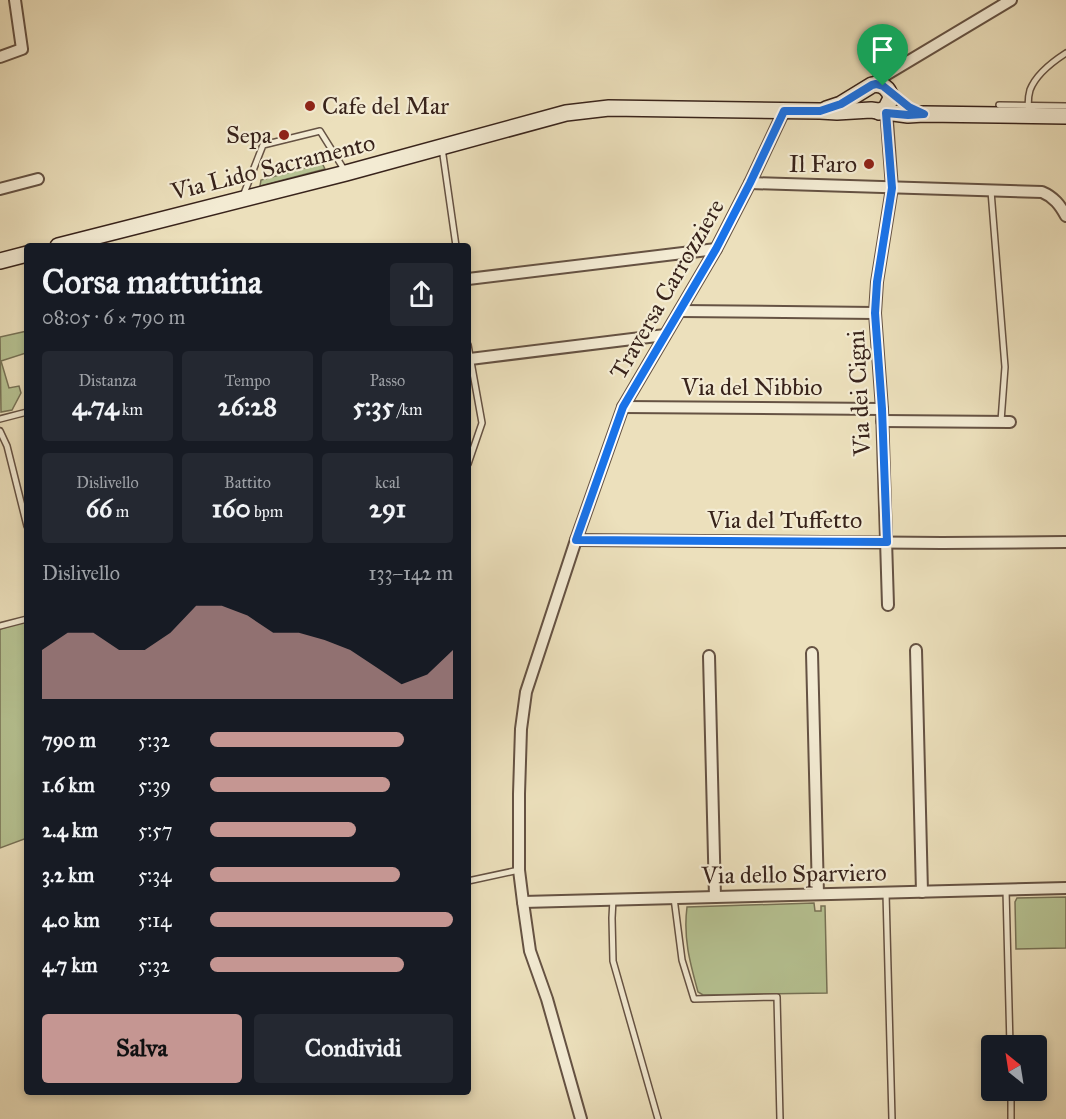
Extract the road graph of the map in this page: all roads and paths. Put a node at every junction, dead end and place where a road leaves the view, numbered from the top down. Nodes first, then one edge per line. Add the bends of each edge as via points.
1 (15, 0) edge
2 (1011, 0) edge
3 (1066, 53) edge
4 (0, 57) edge
5 (907, 63) junction
6 (870, 86) junction
7 (888, 90) junction
8 (999, 105) dead end
9 (1066, 106) edge
10 (1029, 110) junction
11 (784, 111) junction
12 (820, 111) junction
13 (881, 111) junction
14 (924, 114) junction
15 (1066, 116) edge
16 (442, 146) junction
17 (346, 173) junction
18 (38, 179) dead end
19 (750, 183) junction
20 (892, 188) junction
21 (0, 189) edge
22 (991, 191) junction
23 (242, 199) junction
24 (1066, 216) edge
25 (70, 243) edge
26 (456, 243) edge
27 (716, 249) junction
28 (24, 255) edge
29 (0, 261) edge
30 (471, 279) edge
31 (680, 311) junction
32 (875, 313) junction
33 (665, 335) junction
34 (471, 359) edge
35 (471, 364) edge
36 (623, 407) junction
37 (882, 409) junction
38 (24, 413) edge
39 (0, 420) edge
40 (882, 421) junction
41 (1006, 422) joint
42 (0, 431) edge
43 (471, 455) edge
44 (24, 514) edge
45 (576, 540) junction
46 (887, 542) junction
47 (1066, 542) edge
48 (888, 606) dead end
49 (24, 620) edge
50 (0, 626) edge
51 (916, 650) dead end
52 (812, 653) dead end
53 (709, 656) dead end
54 (519, 870) junction
55 (471, 880) edge
56 (1066, 888) edge
57 (1006, 890) junction
58 (922, 892) junction
59 (886, 893) junction
60 (818, 894) junction
61 (715, 897) junction
62 (674, 898) junction
63 (613, 899) junction
64 (523, 902) junction
65 (1010, 1035) edge
66 (1011, 1101) edge
67 (581, 1119) edge
68 (658, 1119) edge
69 (780, 1119) edge
70 (892, 1119) edge
71 (1011, 1119) edge

1 - 4 street via 22,49
2 - 5 street
3 - 10 lane via 1052,61 1030,90
5 - 6 street
5 - 7 street
6 - 7 street via 880,85
6 - 12 street via 841,104
6 - 13 street via 864,93 866,106
7 - 13 street via 891,99
7 - 14 street
8 - 10 lane
9 - 10 lane
10 - 14 street
10 - 15 street
11 - 12 street, Via Lido Sacramento
11 - 16 street, Via Lido Sacramento via 609,108 566,113
11 - 19 street, Traversa Carrozziere
12 - 13 street, Via Lido Sacramento
13 - 14 street, Via Lido Sacramento
13 - 20 street, Via dei Cigni
16 - 17 street, Via Lido Sacramento
16 - 26 lane
17 - 23 street, Via Lido Sacramento
17 - 23 lane via 320,131 263,145
18 - 21 street
19 - 20 street
19 - 27 street, Traversa Carrozziere
20 - 22 street
20 - 32 street, Via dei Cigni
22 - 24 street via 1042,192 1051,196
22 - 41 lane
23 - 25 street, Via Lido Sacramento
27 - 30 street
27 - 31 street, Traversa Carrozziere
28 - 29 street
31 - 32 street
31 - 33 street, Traversa Carrozziere
32 - 37 street, Via dei Cigni
33 - 34 street
33 - 36 street, Traversa Carrozziere
35 - 43 lane via 482,423
36 - 37 street, Via del Nibbio
36 - 45 street, Traversa Carrozziere
37 - 40 street, Via dei Cigni
38 - 39 lane
40 - 41 street
40 - 46 street, Via dei Cigni
42 - 44 lane
45 - 46 street, Via del Tuffetto
45 - 54 street, Traversa Carrozziere via 526,692 521,729
46 - 47 street, Via del Tuffetto
46 - 48 street, Via dei Cigni
49 - 50 lane
51 - 58 street
52 - 60 street
53 - 61 street
54 - 55 lane
54 - 64 street, Traversa Carrozziere
56 - 57 street, Via dello Sparviero
57 - 58 street, Via dello Sparviero
57 - 65 lane
58 - 59 street, Via dello Sparviero
59 - 60 street, Via dello Sparviero
59 - 70 lane
60 - 61 street, Via dello Sparviero
61 - 62 street, Via dello Sparviero
62 - 63 street, Via dello Sparviero
62 - 69 lane via 682,960 694,999 777,997
63 - 64 street, Via dello Sparviero
63 - 68 lane via 613,961
64 - 67 street, Traversa Carrozziere via 530,951
66 - 71 lane

